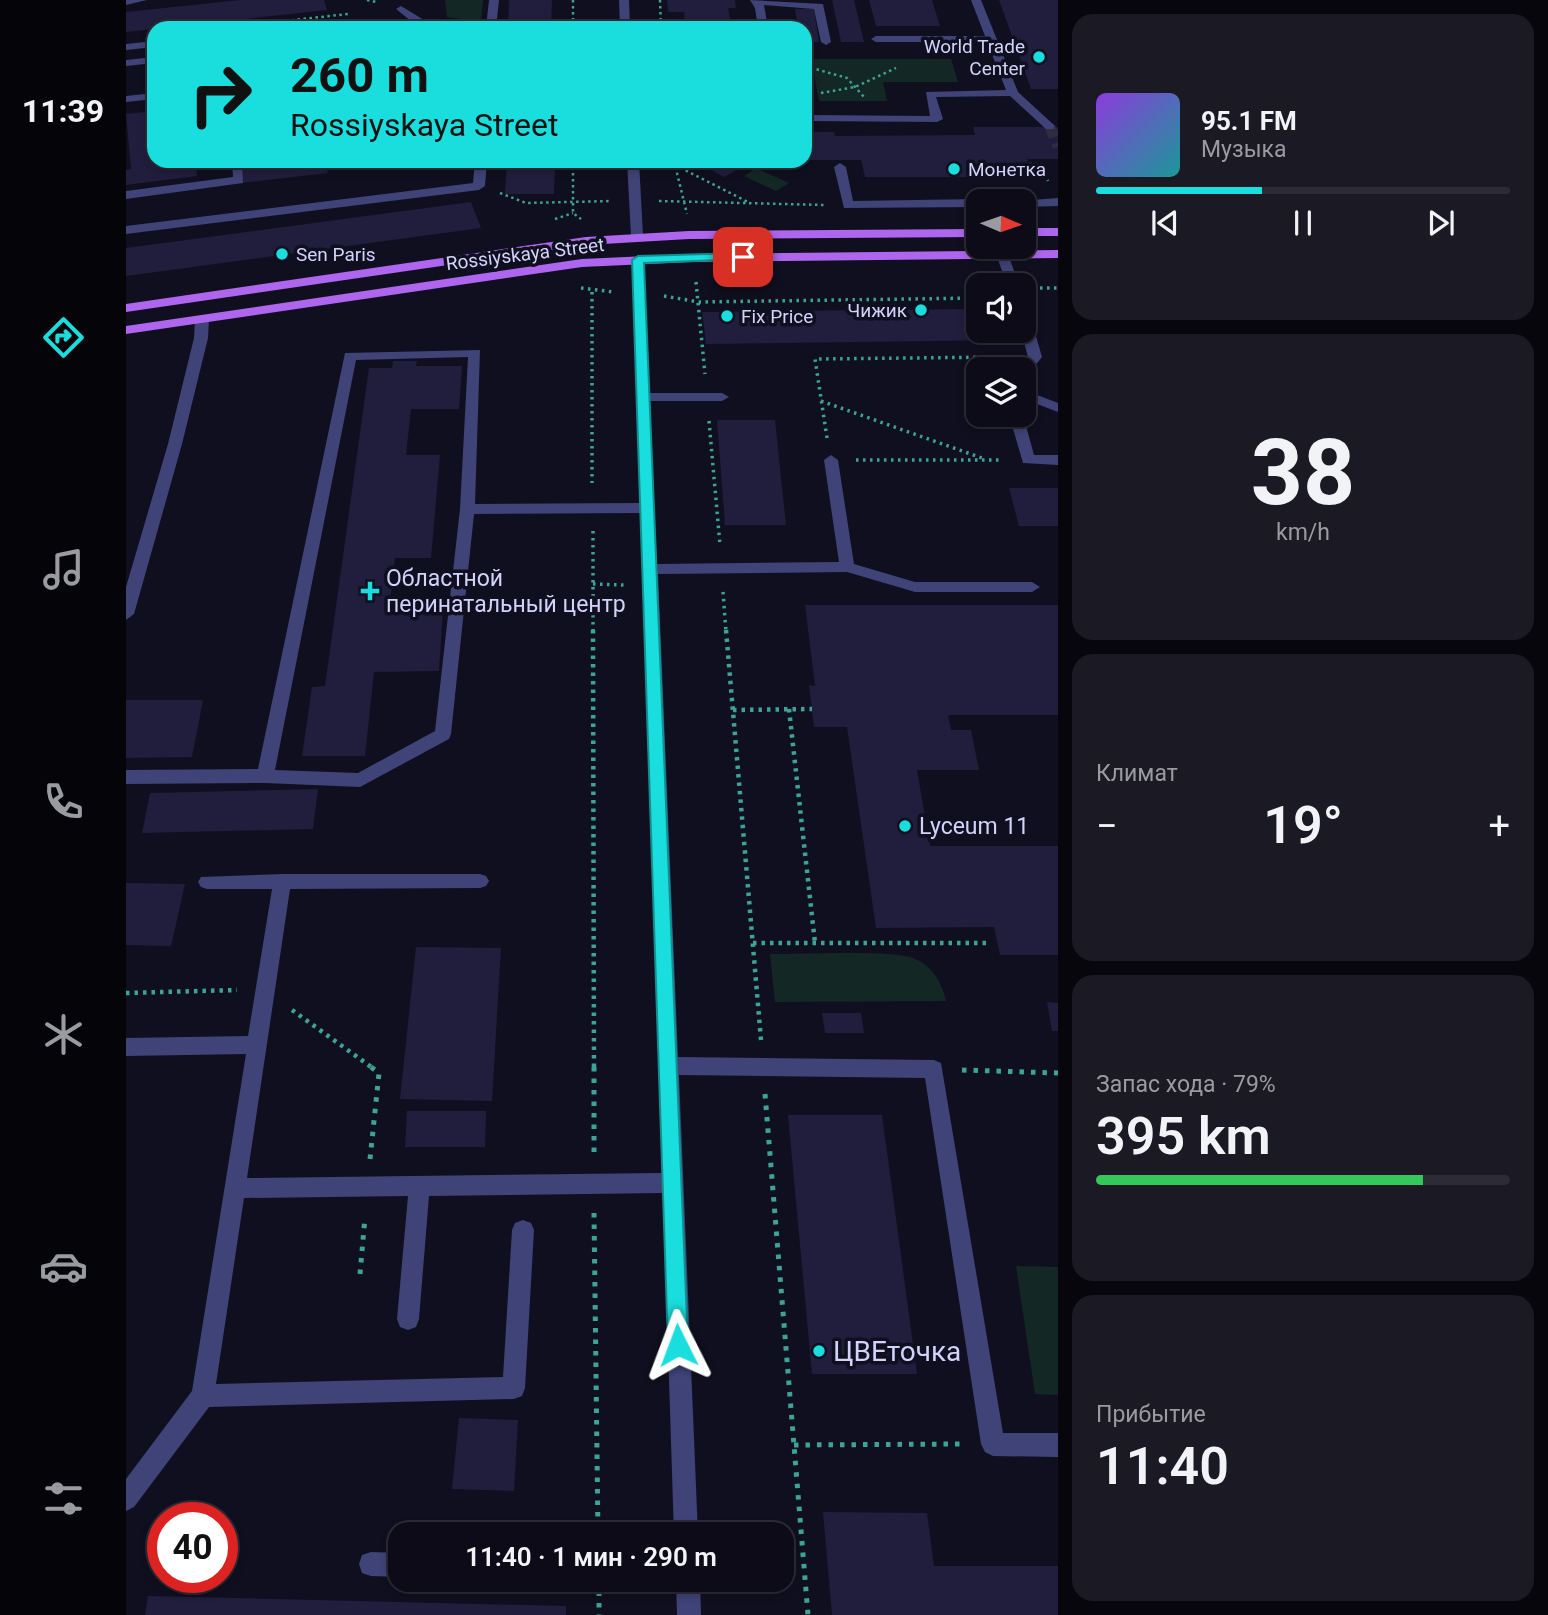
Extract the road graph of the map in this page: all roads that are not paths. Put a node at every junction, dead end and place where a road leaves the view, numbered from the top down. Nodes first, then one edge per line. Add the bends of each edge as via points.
1 (142, 0) edge
2 (494, 0) edge
3 (624, 0) edge
4 (976, 0) edge
5 (756, 1) edge
6 (126, 2) edge
7 (401, 9) road end
8 (418, 21) edge
9 (492, 21) edge
10 (625, 21) edge
11 (761, 21) edge
12 (876, 39) dead end
13 (991, 39) junction
14 (826, 42) dead end
15 (147, 45) edge
16 (126, 47) edge
17 (147, 61) edge
18 (126, 63) edge
19 (1013, 93) junction
20 (147, 97) edge
21 (126, 99) edge
22 (812, 118) edge
23 (1050, 127) tunnel mouth
24 (840, 167) dead end
25 (237, 168) edge
26 (480, 168) edge
27 (633, 168) edge
28 (126, 195) edge
29 (1058, 202) edge
30 (966, 203) edge
31 (1036, 203) edge
32 (126, 230) edge
33 (1036, 232) edge
34 (1058, 232) edge
35 (966, 233) edge
36 (637, 236) junction
37 (1036, 254) edge
38 (1058, 254) edge
39 (966, 255) edge
40 (638, 260) junction
41 (126, 307) edge
42 (202, 319) junction
43 (126, 330) edge
44 (643, 397) junction
45 (715, 397) road end
46 (1036, 399) edge
47 (1058, 408) edge
48 (1019, 427) edge
49 (831, 460) road end
50 (1058, 460) edge
51 (467, 509) junction
52 (647, 509) junction
53 (847, 566) junction
54 (649, 569) junction
55 (1032, 587) dead end
56 (126, 614) edge
57 (264, 776) junction
58 (126, 777) edge
59 (282, 881) junction
60 (480, 881) dead end
61 (207, 882) dead end
62 (255, 1045) junction
63 (126, 1047) edge
64 (667, 1066) junction
65 (671, 1182) junction
66 (419, 1186) junction
67 (234, 1188) junction
68 (523, 1230) dead end
69 (408, 1319) dead end
70 (203, 1396) junction
71 (1058, 1445) edge
72 (126, 1499) edge
73 (685, 1522) edge
74 (371, 1564) dead end
75 (388, 1565) edge
76 (688, 1592) edge
77 (689, 1615) edge

1 - 6 street
2 - 9 street
3 - 10 street
4 - 13 street
5 - 11 street
5 - 14 street via 819,6
7 - 8 street
12 - 13 street
13 - 19 street
15 - 16 street
17 - 18 street
19 - 22 street via 930,94 937,119
19 - 23 street
20 - 21 street
24 - 30 street via 848,205
25 - 28 street via 239,180
26 - 32 street via 479,186
27 - 36 street
29 - 31 street
33 - 34 main road
35 - 36 main road, Rossiyskaya Street
36 - 40 main road
36 - 41 main road, Rossiyskaya Street
37 - 38 main road, Rossiyskaya Street
39 - 40 main road, Rossiyskaya Street
40 - 42 main road, Rossiyskaya Street via 582,263
40 - 44 street
42 - 43 main road, Rossiyskaya Street
42 - 56 street via 175,444
44 - 45 street
44 - 52 street
46 - 47 street
48 - 50 street via 1028,460
49 - 53 street
51 - 52 street
51 - 57 street via 443,734 360,780
51 - 57 street via 475,353 350,356
52 - 54 street
53 - 54 street
53 - 55 street via 915,587
54 - 64 street
57 - 58 street
59 - 60 street
59 - 61 street
59 - 62 street
62 - 63 street
62 - 67 street
64 - 65 street
64 - 71 street via 933,1069 993,1444
65 - 66 street
65 - 73 street
66 - 67 street
66 - 69 street
67 - 70 street
68 - 70 street via 514,1388
70 - 72 street
74 - 75 street
76 - 77 street

